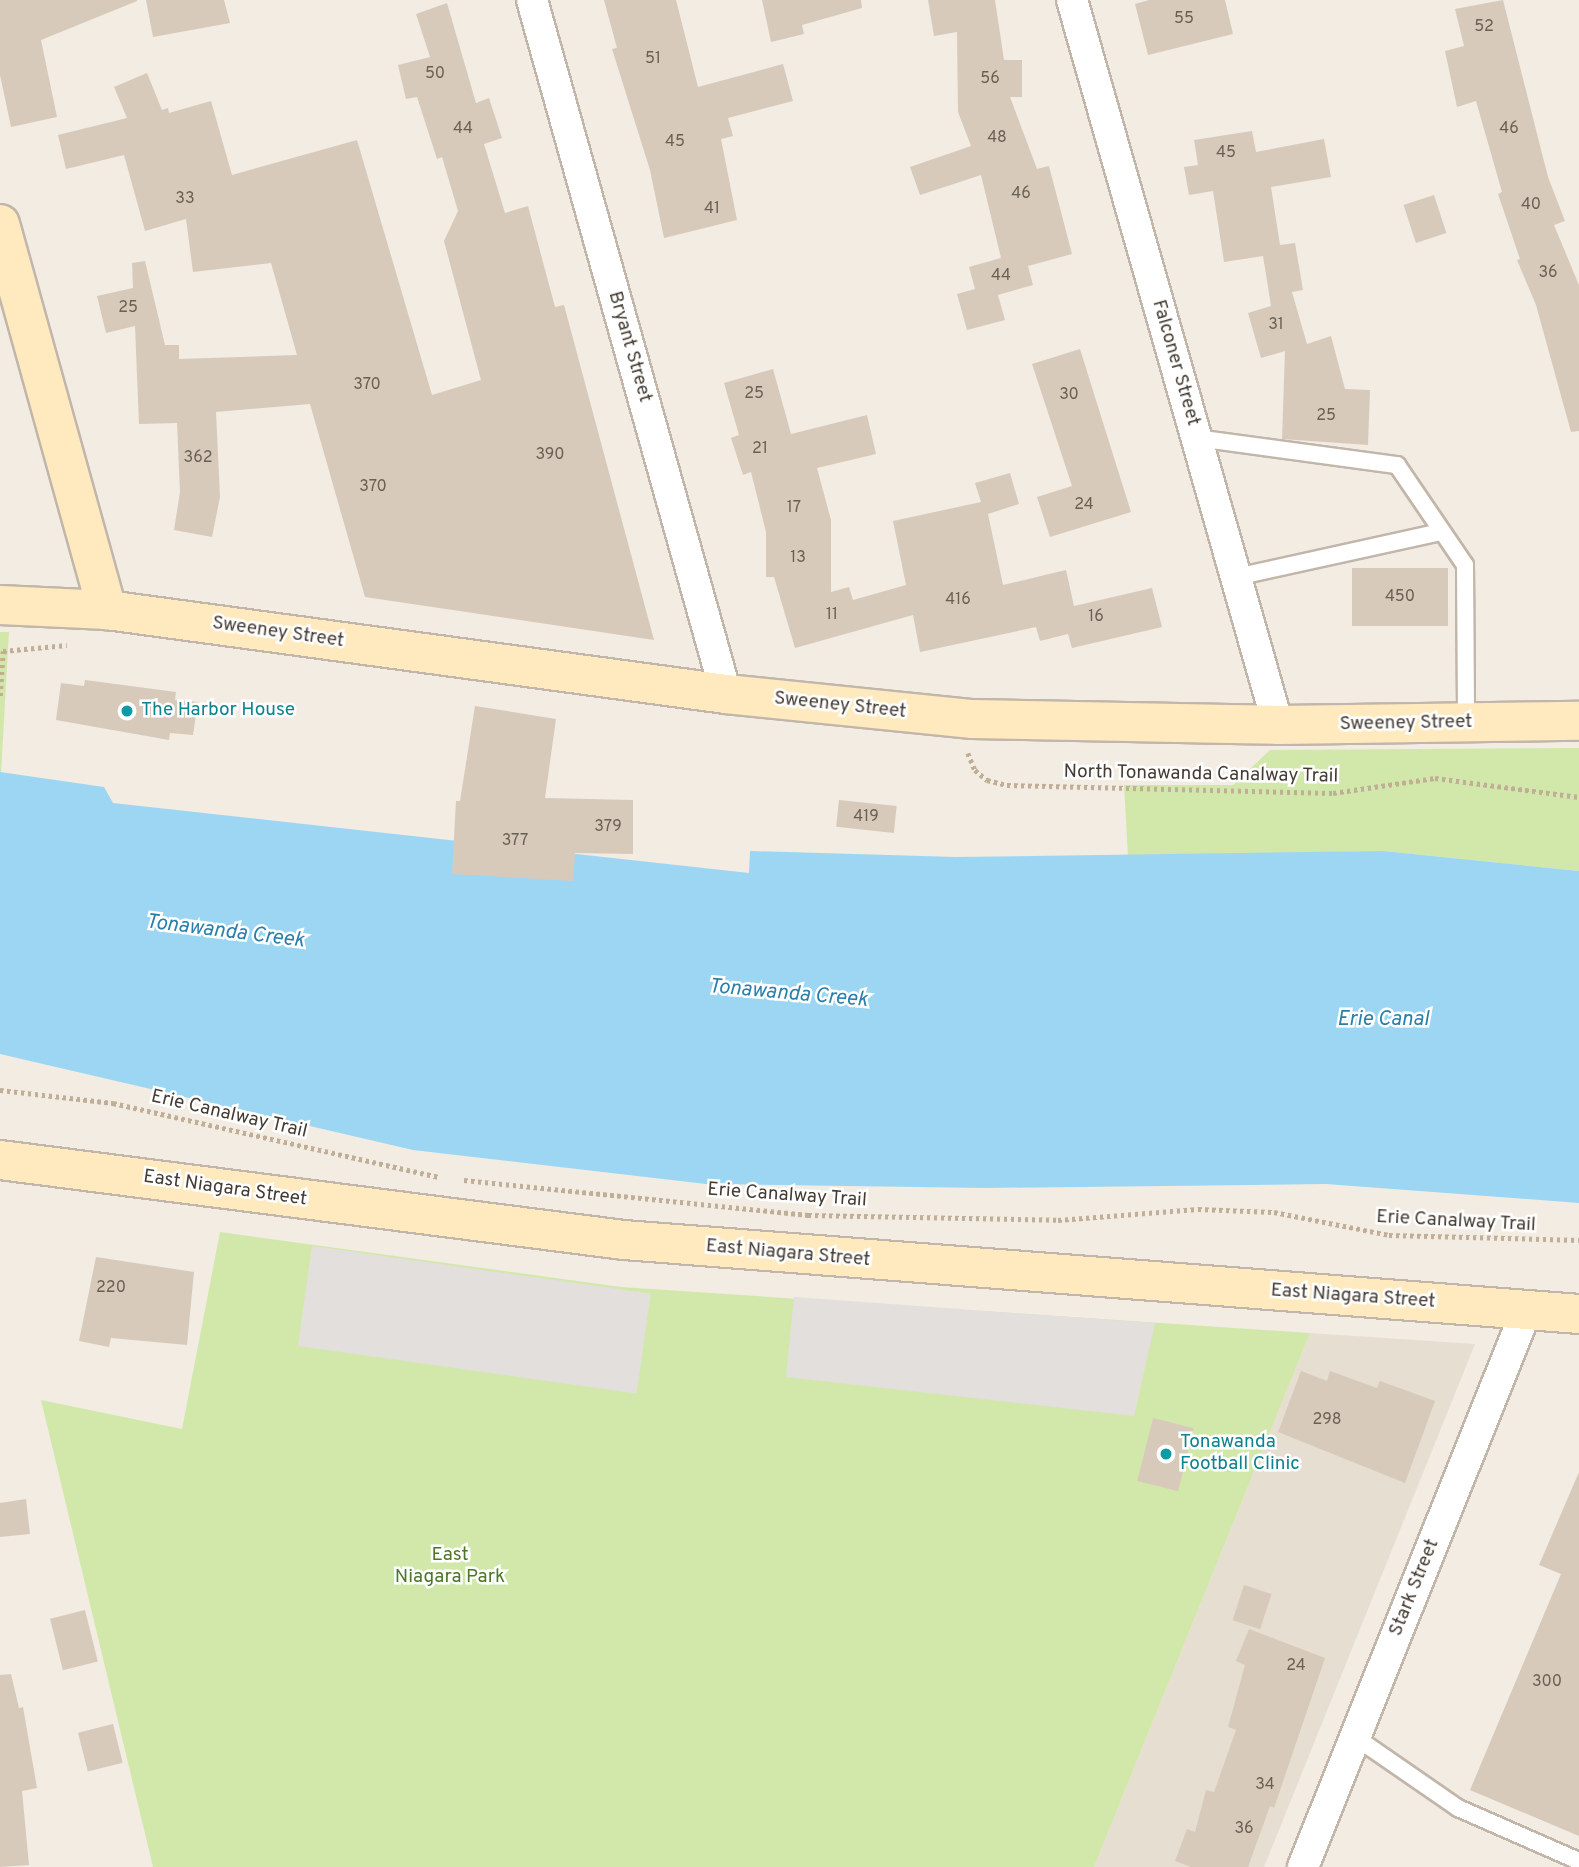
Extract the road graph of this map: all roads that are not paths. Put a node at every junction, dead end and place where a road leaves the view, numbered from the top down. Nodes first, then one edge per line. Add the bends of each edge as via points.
1 (532, 0) edge
2 (1072, 0) edge
3 (0, 224) edge
4 (1196, 438) junction
5 (1441, 532) junction
6 (1236, 577) junction
7 (0, 605) edge
8 (107, 610) junction
9 (726, 694) junction
10 (1579, 721) edge
11 (1466, 723) junction
12 (1278, 726) junction
13 (0, 1160) edge
14 (1527, 1309) junction
15 (1579, 1314) edge
16 (1355, 1737) junction
17 (1579, 1861) edge
18 (1303, 1867) edge

1 - 9 street, Bryant Street
2 - 4 street, Falconer Street
3 - 8 street
4 - 5 lane via 1396,465
4 - 6 street, Falconer Street
5 - 6 lane
5 - 11 lane via 1465,565
6 - 12 street, Falconer Street
7 - 8 street, Sweeney Street
8 - 9 street, Sweeney Street
9 - 12 street, Sweeney Street via 972,719
10 - 11 street, Sweeney Street
11 - 12 street, Sweeney Street
13 - 14 street, East Niagara Street via 624,1240
14 - 15 street, East Niagara Street
14 - 16 street, Stark Street
16 - 17 lane via 1458,1808
16 - 18 street, Stark Street

